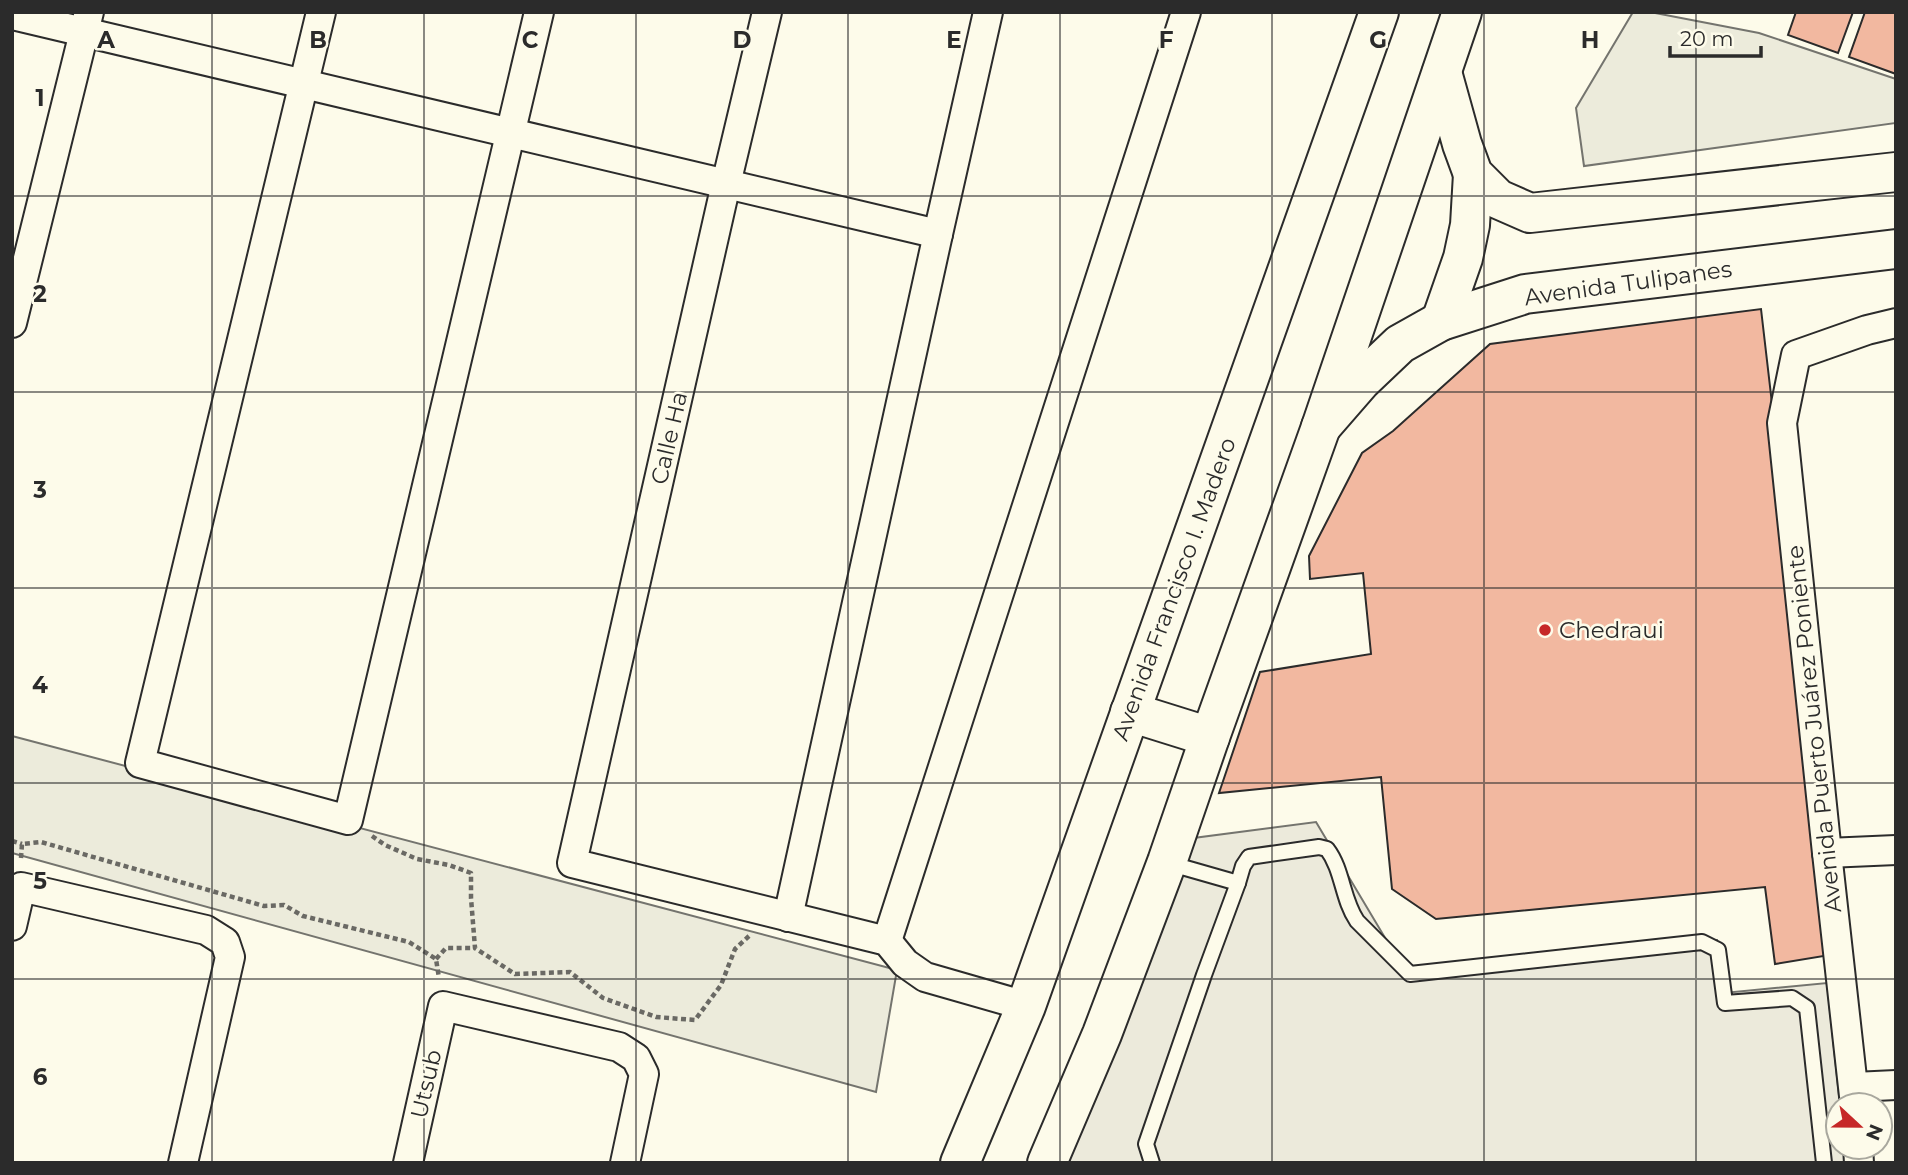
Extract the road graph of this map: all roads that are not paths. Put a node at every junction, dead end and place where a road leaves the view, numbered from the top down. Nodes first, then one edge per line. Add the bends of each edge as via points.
1 (321, 12) edge
2 (540, 12) edge
3 (767, 12) edge
4 (988, 12) edge
5 (1186, 12) edge
6 (1379, 12) edge
7 (1462, 12) edge
8 (12, 15) edge
9 (87, 22) edge
10 (1442, 72) junction
11 (304, 84) junction
12 (511, 133) junction
13 (1896, 172) edge
14 (1473, 174) junction
15 (726, 184) junction
16 (938, 234) junction
17 (1896, 248) edge
18 (1441, 321) junction
19 (12, 323) edge
20 (1896, 323) edge
21 (1321, 427) junction
22 (1130, 712) junction
23 (1210, 737) junction
24 (1896, 850) edge
25 (1827, 853) junction
26 (1167, 862) junction
27 (1238, 883) junction
28 (788, 917) junction
29 (12, 926) edge
30 (887, 941) junction
31 (1026, 1006) junction
32 (1896, 1085) edge
33 (1854, 1091) edge
34 (1874, 1091) edge
35 (183, 1163) edge
36 (408, 1163) edge
37 (625, 1163) edge
38 (960, 1163) edge
39 (1047, 1163) edge
40 (1152, 1163) edge
41 (1824, 1163) edge

1 - 11 street
2 - 12 street
3 - 15 street, Calle Ha
4 - 16 street
5 - 30 street
6 - 22 main road, Avenida Francisco I. Madero
7 - 10 main road
8 - 9 street
9 - 11 street
9 - 19 street
10 - 14 main road
10 - 21 main road
11 - 12 street
11 - 12 street via 140,763 348,820
12 - 15 street
13 - 14 main road via 1530,213 1497,199
14 - 18 main road via 1463,258
15 - 16 street
15 - 28 street, Calle Ha via 572,863
16 - 28 street
17 - 18 main road, Avenida Tulipanes via 1525,294
18 - 21 main road, Avenida Tulipanes via 1400,344
20 - 25 street, Avenida Puerto Juárez Poniente via 1796,355 1782,423
21 - 23 main road
22 - 23 main road
22 - 31 main road, Avenida Francisco I. Madero
23 - 26 main road
24 - 25 street
25 - 33 street, Avenida Puerto Juárez Poniente
26 - 27 lane
26 - 39 main road
27 - 40 lane via 1146,1144
27 - 41 lane via 1250,857 1327,849 1335,860 1351,912 1410,974 1702,942 1718,950 1725,1003 1791,998 1807,1008
28 - 30 street
29 - 35 street via 21,887 206,930 225,942 230,957
30 - 31 street via 905,963 925,977
31 - 38 main road, Avenida Francisco I. Madero
32 - 34 street
36 - 37 street, Utsub via 443,1006 619,1047 636,1058 644,1074

